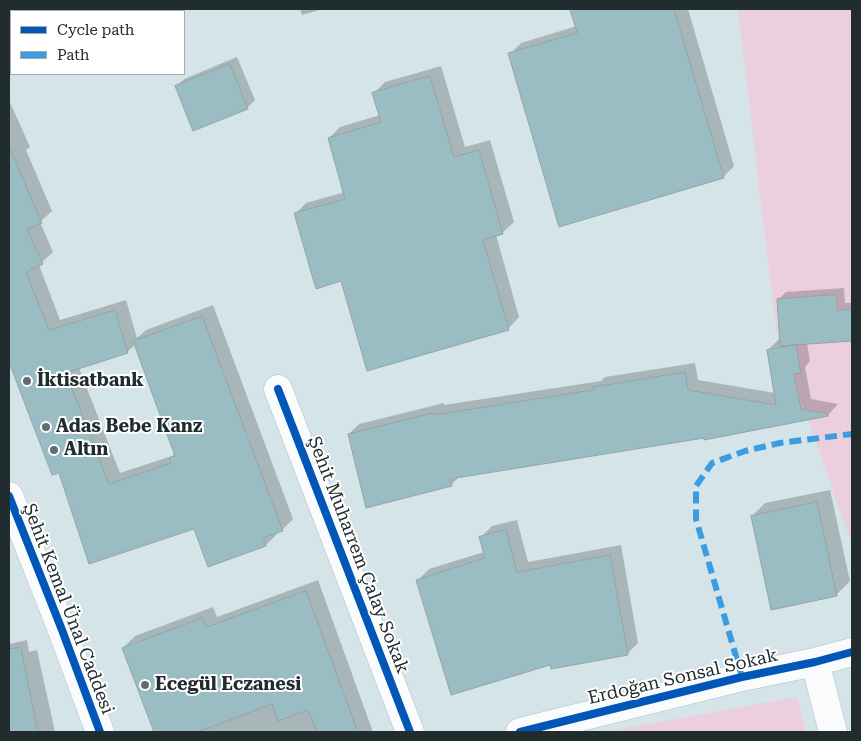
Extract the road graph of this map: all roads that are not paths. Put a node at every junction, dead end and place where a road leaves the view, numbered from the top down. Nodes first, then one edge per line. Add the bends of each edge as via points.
1 (278, 388) dead end
2 (9, 496) edge
3 (852, 652) edge
4 (815, 662) junction
5 (100, 732) edge
6 (410, 732) edge
7 (520, 732) edge
8 (833, 732) edge

1 - 6 street, Şehit Muharrem Çalay Sokak
2 - 5 street, Şehit Kemal Ünal Caddesi
3 - 4 street, Erdoğan Sonsal Sokak
4 - 7 street, Erdoğan Sonsal Sokak
4 - 8 street

